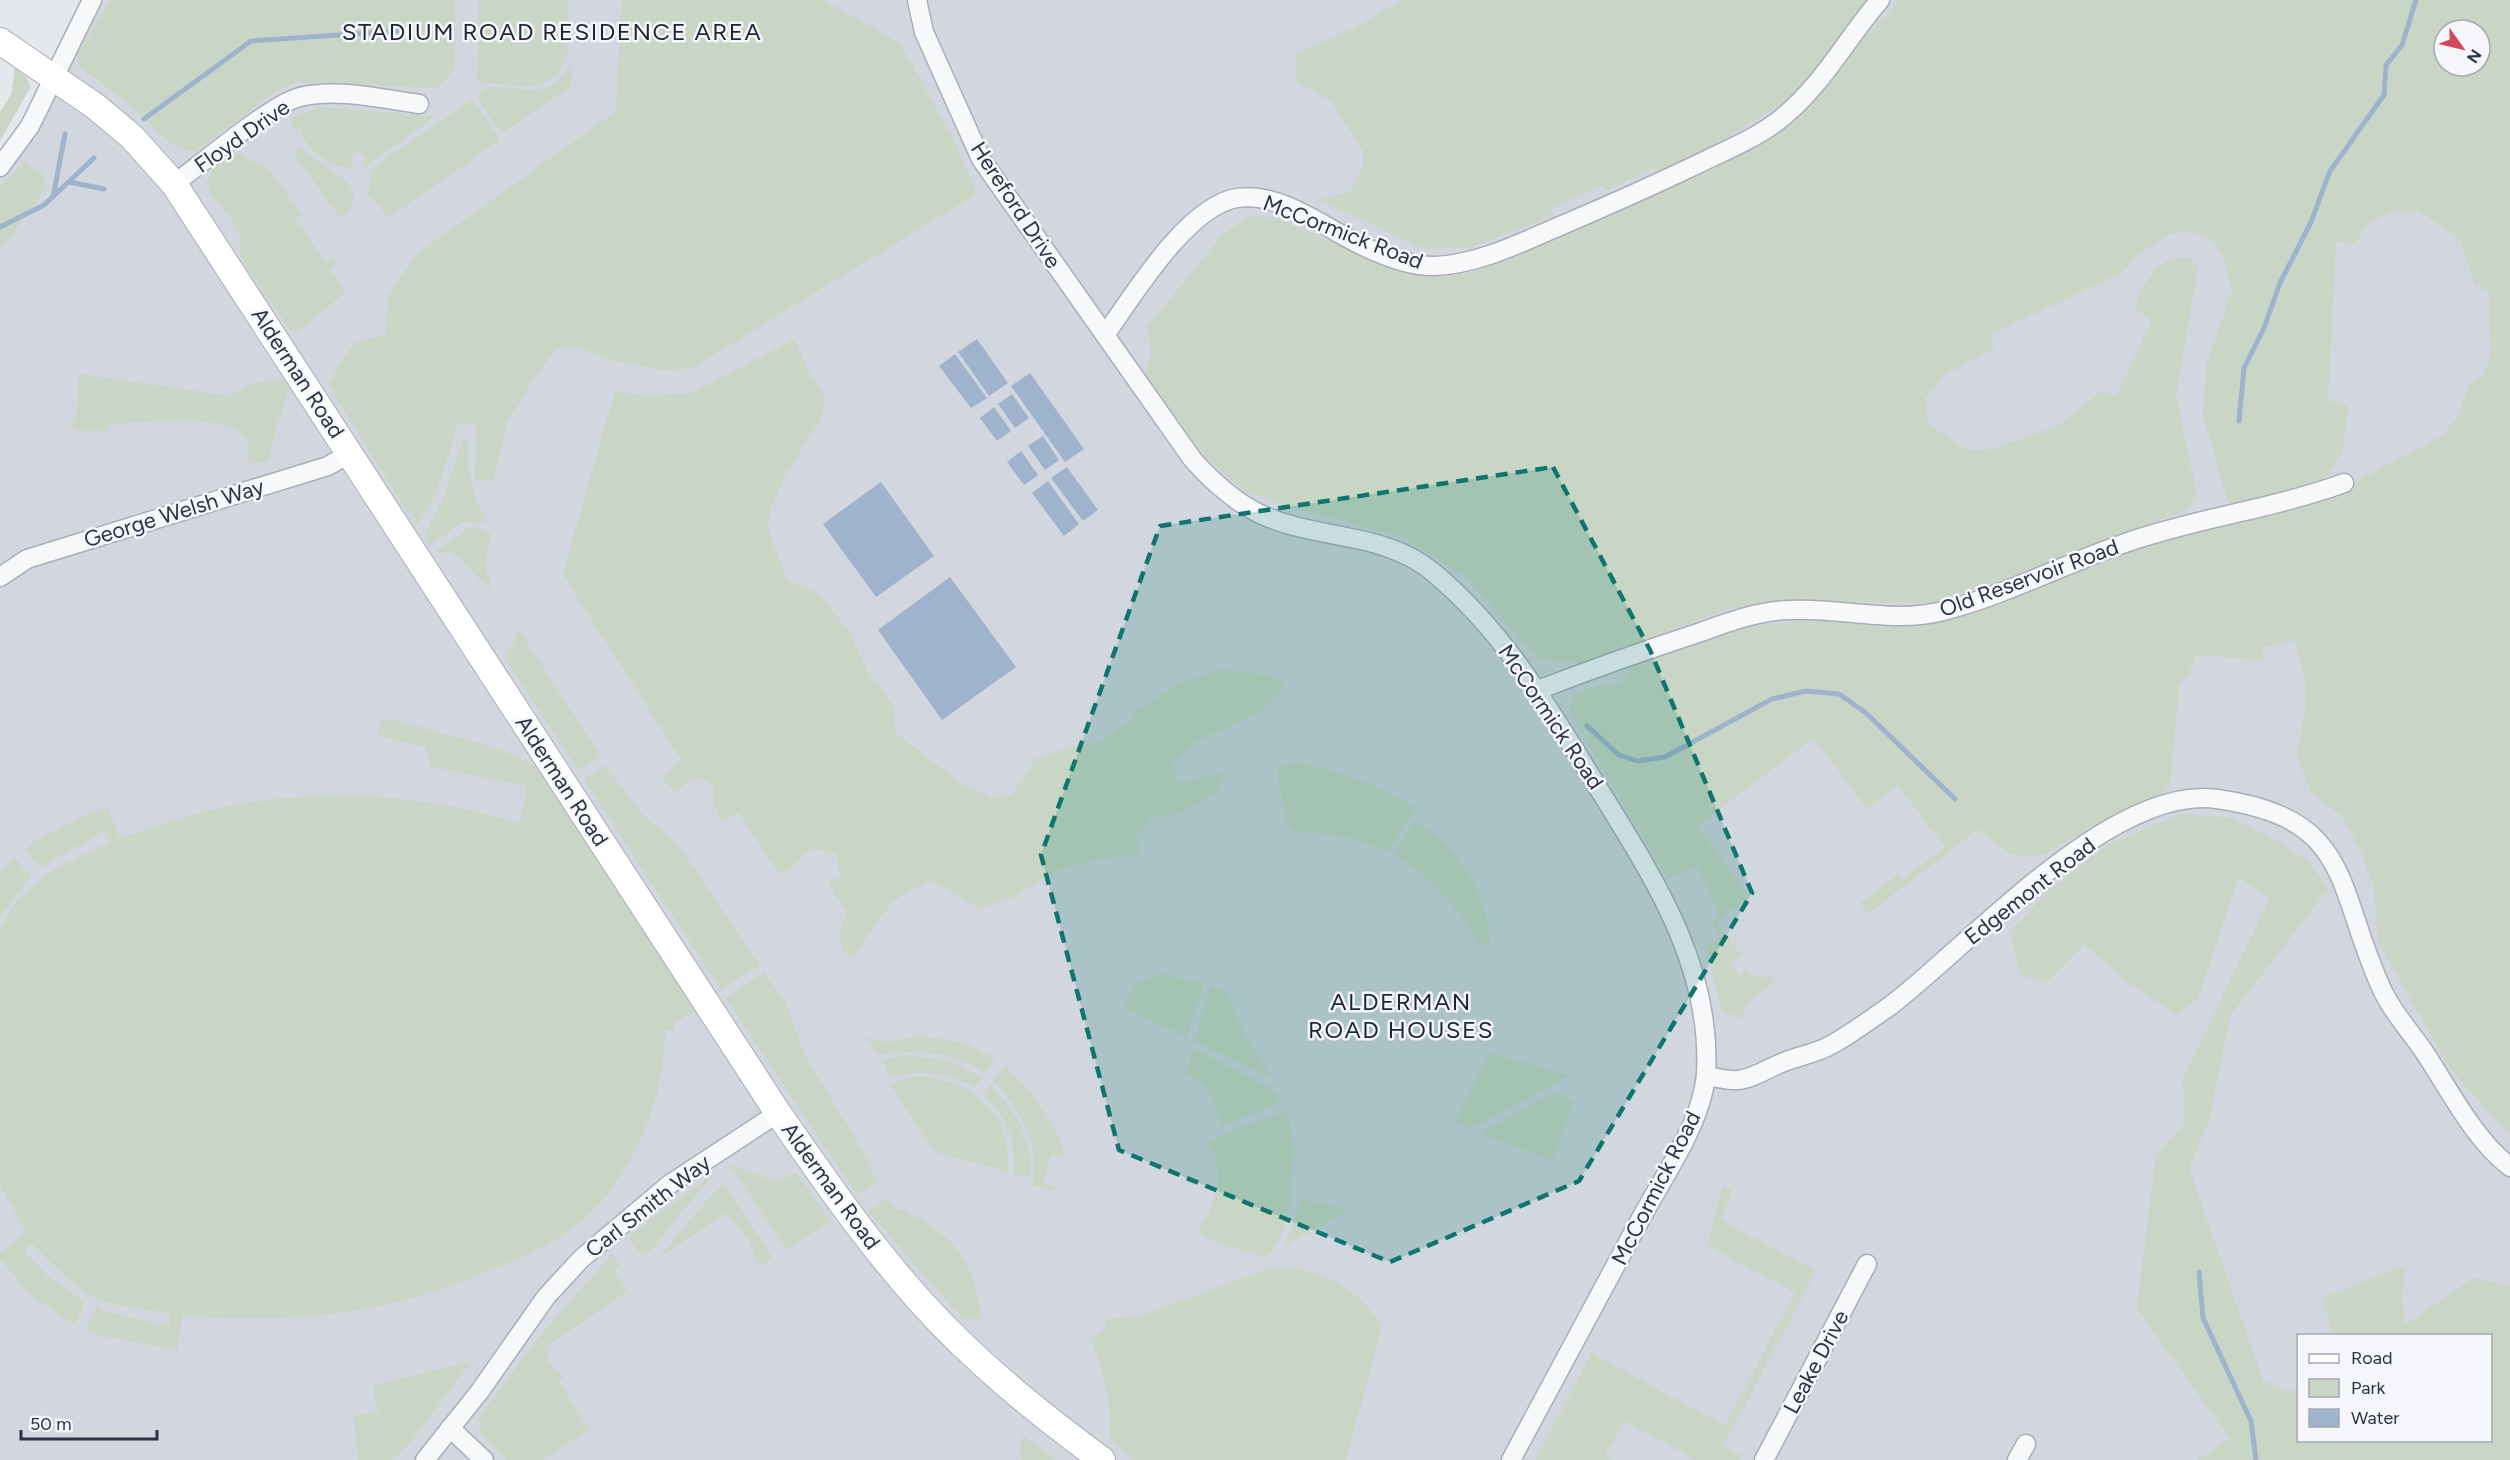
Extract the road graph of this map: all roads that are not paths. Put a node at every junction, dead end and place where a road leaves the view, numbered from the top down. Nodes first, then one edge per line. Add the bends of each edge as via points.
1 (92, 0) edge
2 (917, 0) edge
3 (1880, 0) edge
4 (0, 41) edge
5 (52, 77) junction
6 (419, 104) dead end
7 (0, 167) edge
8 (174, 184) junction
9 (1105, 335) junction
10 (350, 453) junction
11 (2344, 483) dead end
12 (0, 577) edge
13 (1538, 690) junction
14 (1706, 1076) junction
15 (778, 1113) junction
16 (2510, 1167) edge
17 (1867, 1264) dead end
18 (450, 1428) junction
19 (2026, 1444) dead end
20 (425, 1460) edge
21 (484, 1460) edge
22 (1102, 1460) edge
23 (1511, 1460) edge
24 (1764, 1460) edge
25 (2018, 1460) edge

1 - 5 street
2 - 9 street, Hereford Drive via 924,32 981,159
3 - 9 street, McCormick Road via 1806,96 1782,118 1628,198 1497,253 1433,266 1404,261 1355,242 1300,212 1261,199 1238,197 1204,214 1177,238
4 - 5 main road, Alderman Road
5 - 7 street via 30,126
5 - 8 main road, Alderman Road via 72,88 132,137
6 - 8 street, Floyd Drive via 327,93 297,97
8 - 10 main road, Alderman Road
9 - 13 street, McCormick Road via 1193,460 1218,488 1259,513 1383,545 1407,555 1434,573 1498,637
10 - 12 street, George Welsh Way via 328,466 27,559
10 - 15 main road, Alderman Road
11 - 13 street, Old Reservoir Road via 2303,498 2209,518 2133,540 1943,611 1866,614 1788,610 1749,616
13 - 14 street, McCormick Road via 1644,862 1681,934 1700,995
14 - 16 street, Edgemont Road via 1739,1080 1829,1046 1889,1006 2067,856 2143,812 2185,799 2211,798 2282,816 2324,846 2337,865 2381,987 2479,1132
14 - 23 street, McCormick Road via 1698,1108 1665,1177
15 - 18 street, Carl Smith Way via 670,1184 580,1259 546,1297
15 - 22 main road, Alderman Road via 868,1240 921,1302 1004,1384
17 - 24 street, Leake Drive
18 - 20 street, Carl Smith Way
18 - 21 street
19 - 25 street

